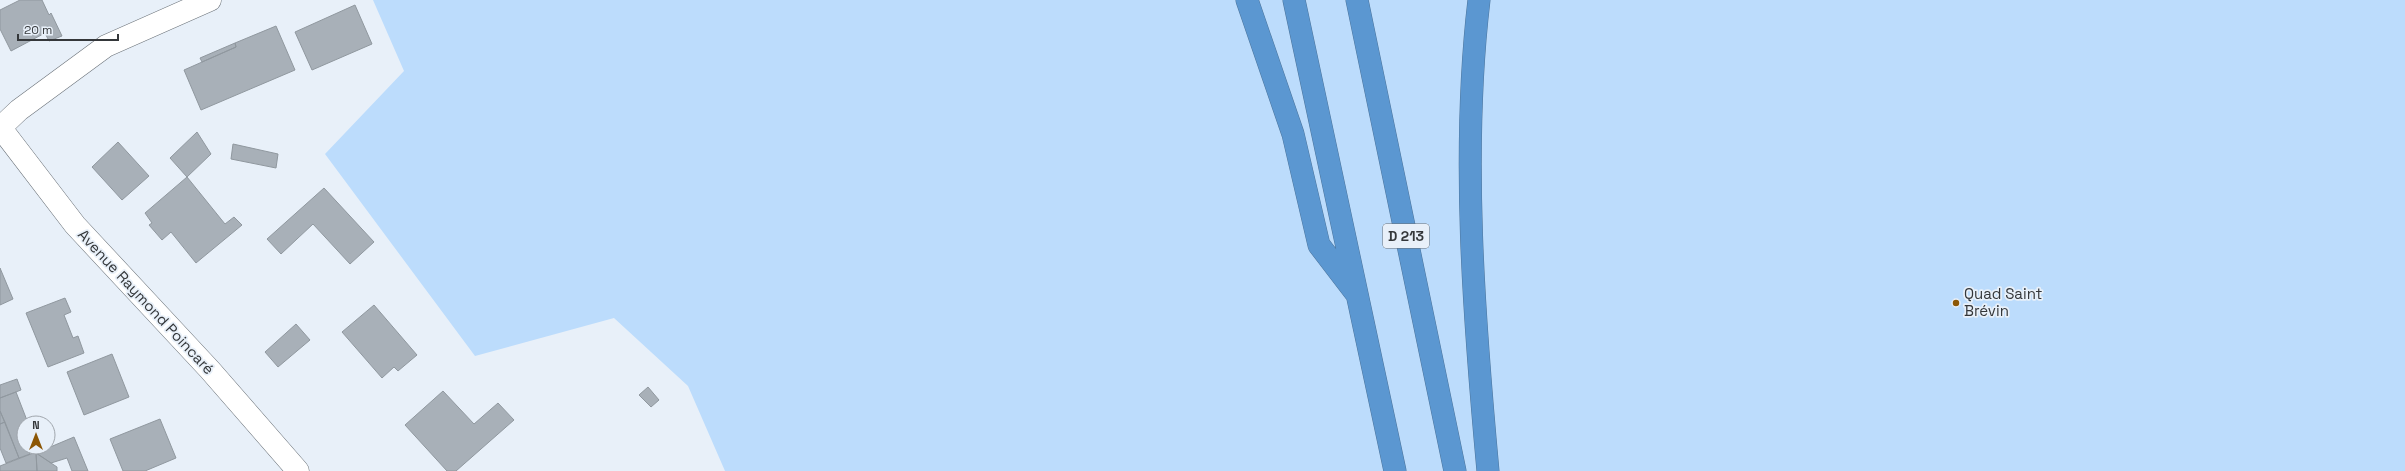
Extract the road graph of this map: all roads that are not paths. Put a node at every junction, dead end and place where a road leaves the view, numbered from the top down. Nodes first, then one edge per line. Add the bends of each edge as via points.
1 (210, 0) edge
2 (1247, 0) edge
3 (1294, 0) edge
4 (1357, 0) edge
5 (1479, 0) edge
6 (0, 128) edge
7 (1358, 296) junction
8 (298, 471) edge
9 (1395, 471) edge
10 (1455, 471) edge
11 (1488, 471) edge

1 - 6 street via 106,46 19,110
2 - 7 highway via 1293,134 1319,245
3 - 7 highway
4 - 10 highway, D 213
5 - 11 highway via 1474,40 1470,169 1477,332
6 - 8 street, Avenue Raymond Poincaré via 75,225 210,370
7 - 9 highway

